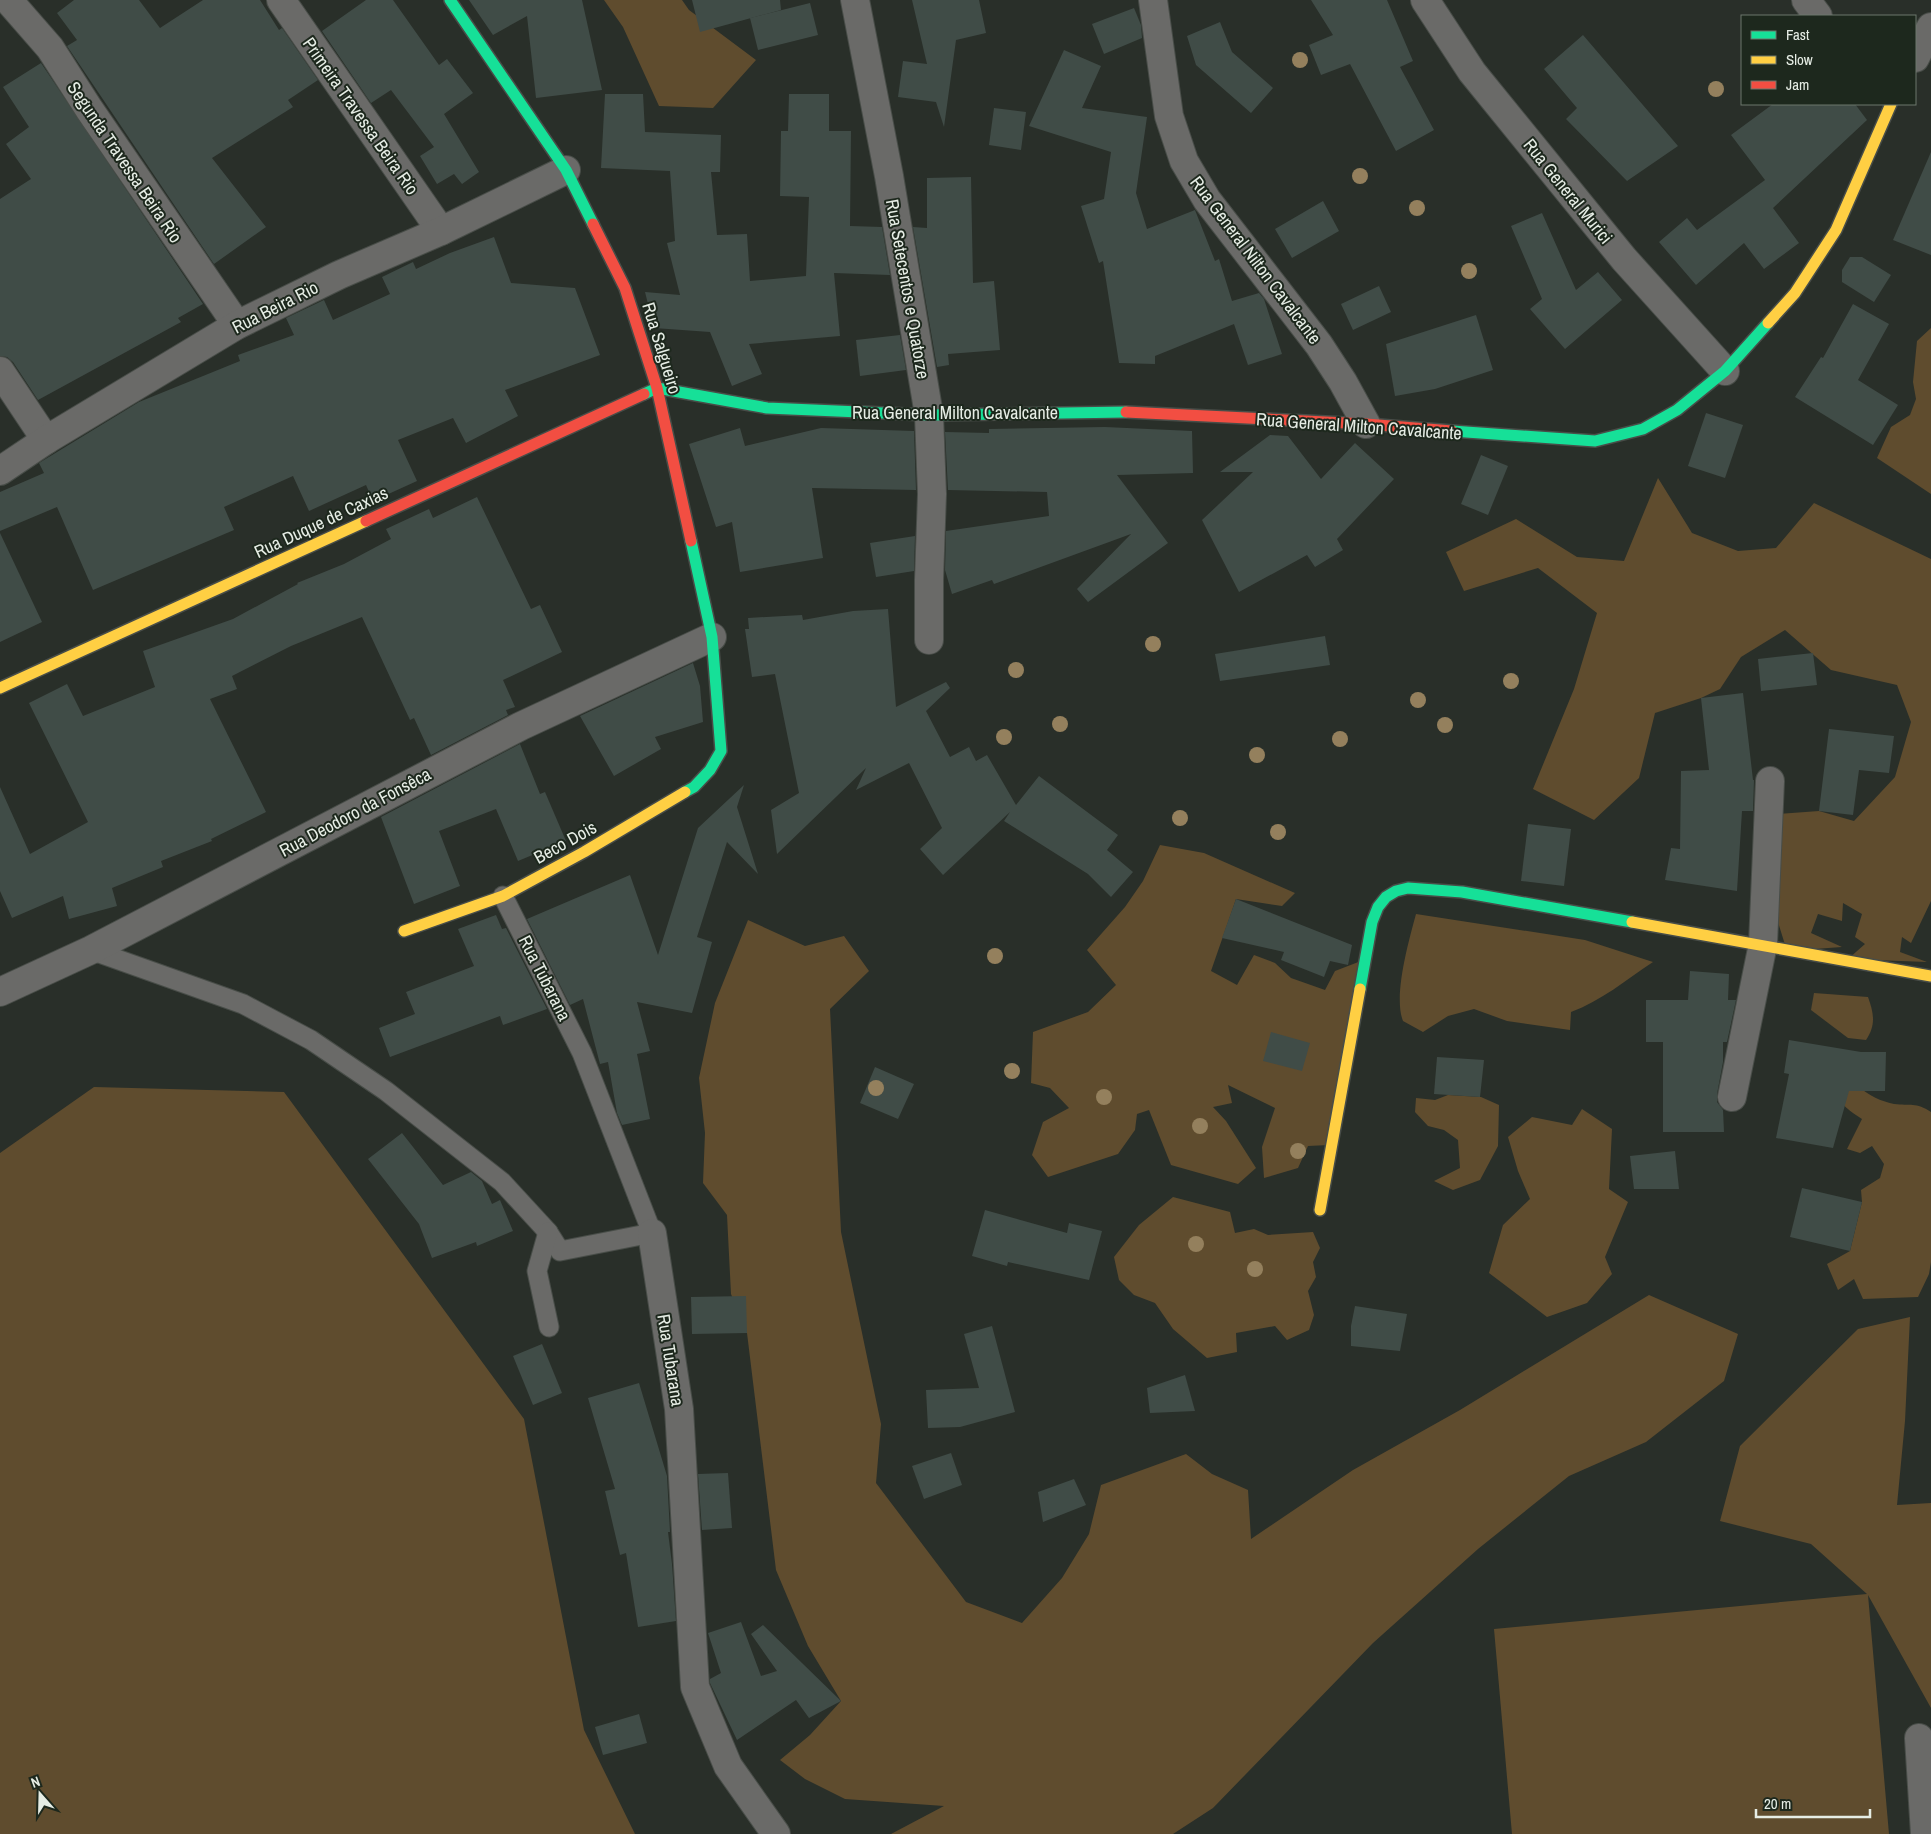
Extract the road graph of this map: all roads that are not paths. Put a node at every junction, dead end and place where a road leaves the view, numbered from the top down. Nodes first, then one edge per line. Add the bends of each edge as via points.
1 (281, 0) edge
2 (450, 0) edge
3 (855, 0) edge
4 (1153, 0) edge
5 (1425, 0) edge
6 (1806, 0) edge
7 (7, 3) edge
8 (1817, 15) edge
9 (1931, 27) edge
10 (1916, 56) edge
11 (1889, 105) edge
12 (566, 170) junction
13 (440, 231) junction
14 (237, 325) junction
15 (0, 371) edge
16 (1725, 371) junction
17 (657, 388) junction
18 (929, 415) junction
19 (1366, 424) junction
20 (46, 440) junction
21 (0, 471) edge
22 (712, 637) junction
23 (929, 640) dead end
24 (0, 688) edge
25 (721, 751) joint
26 (1770, 781) dead end
27 (503, 896) junction
28 (404, 931) dead end
29 (1763, 944) junction
30 (91, 950) junction
31 (1931, 976) edge
32 (0, 992) edge
33 (1732, 1097) dead end
34 (1320, 1210) dead end
35 (548, 1232) junction
36 (652, 1233) junction
37 (549, 1327) dead end
38 (1919, 1738) dead end
39 (776, 1834) edge
40 (1925, 1834) edge

1 - 13 street, Primeira Travessa Beira Rio
2 - 12 street, Rua Salgueiro
3 - 18 street, Rua Setecentos e Quatorze
4 - 19 street, Rua General Nilton Cavalcante via 1169,116 1184,161 1207,200 1319,345
5 - 16 street, Rua General Murici via 1472,72 1624,259
6 - 8 street
7 - 14 street, Segunda Travessa Beira Rio via 50,48 88,109
9 - 10 street
11 - 16 street, Rua General Milton Cavalcante via 1836,230 1795,293
12 - 13 street, Rua Beira Rio
12 - 17 street, Rua Salgueiro via 625,288
13 - 14 street, Rua Beira Rio via 339,275
14 - 20 street, Rua Beira Rio
15 - 20 street
16 - 19 street, Rua General Milton Cavalcante via 1677,410 1643,430 1595,441 1540,440
17 - 18 street, Rua General Milton Cavalcante via 767,408
17 - 22 street, Rua Salgueiro
17 - 24 street, Rua Duque de Caxias
18 - 19 street, Rua General Milton Cavalcante via 1105,410
18 - 23 street, Rua Setecentos e Quatorze via 932,494
20 - 21 street, Rua Beira Rio
22 - 25 street, Rua Salgueiro
22 - 30 street, Rua Deodoro da Fonsêca via 521,726
25 - 27 street, Beco Dois via 710,770 694,787
26 - 29 street
27 - 28 street, Beco Dois
27 - 36 lane, Rua Tubarana via 582,1053
29 - 31 street
29 - 33 street
29 - 34 street via 1462,892 1414,887 1396,890 1381,900 1372,922
30 - 32 street, Rua Deodoro da Fonsêca
30 - 35 lane via 243,1004 311,1040 386,1091 502,1182
35 - 36 lane via 560,1251
35 - 37 lane via 537,1271
36 - 39 street, Rua Tubarana via 679,1409 695,1687 728,1766
38 - 40 street

